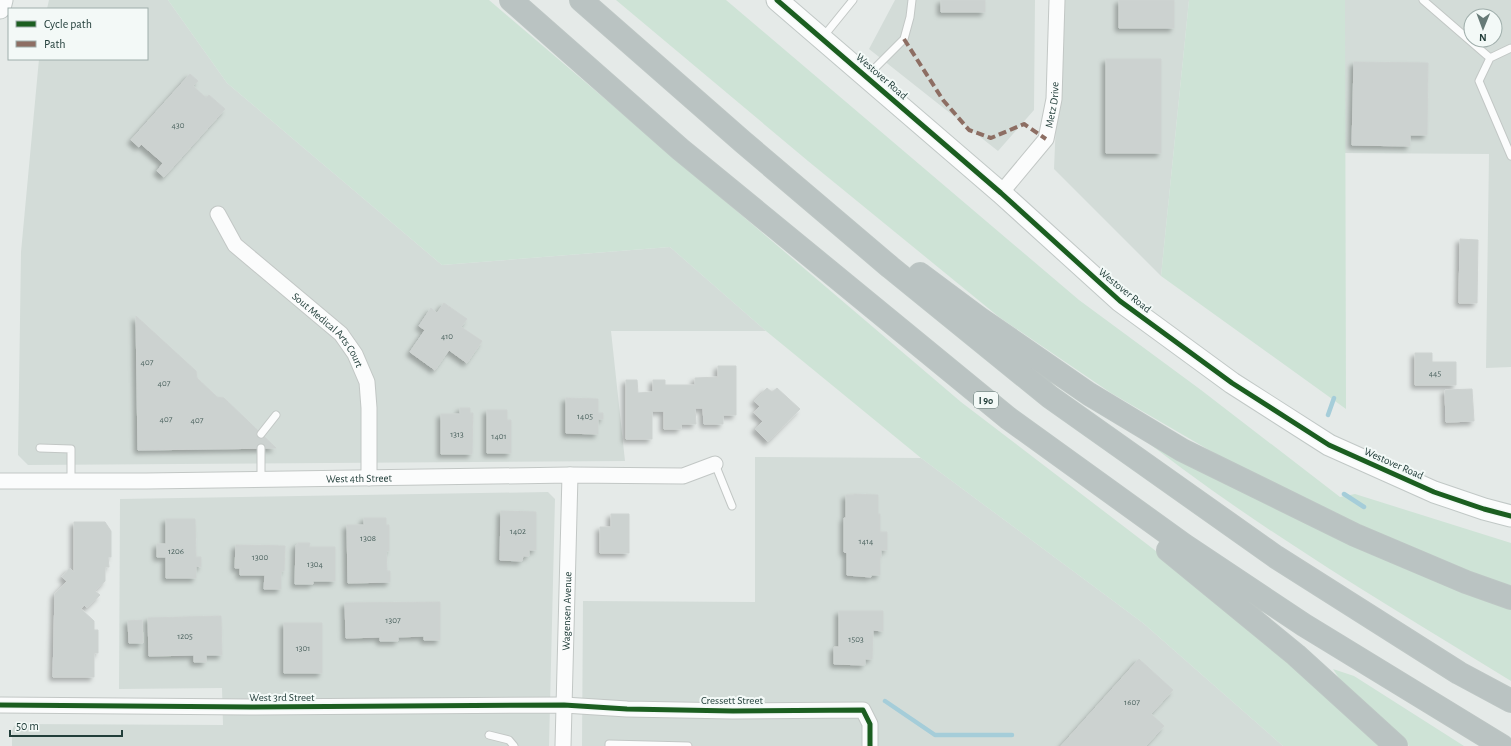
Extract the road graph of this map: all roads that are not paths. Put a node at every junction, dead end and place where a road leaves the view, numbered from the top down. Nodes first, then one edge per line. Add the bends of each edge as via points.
1 (2, 0) edge
2 (511, 0) edge
3 (581, 0) edge
4 (777, 0) edge
5 (853, 0) edge
6 (912, 0) edge
7 (1057, 0) edge
8 (1423, 0) edge
9 (0, 8) edge
10 (822, 38) junction
11 (1511, 48) edge
12 (1490, 58) junction
13 (866, 76) junction
14 (743, 142) junction
15 (1511, 156) edge
16 (1001, 193) junction
17 (218, 214) dead end
18 (276, 416) dead end
19 (1008, 418) junction
20 (261, 434) dead end
21 (40, 448) dead end
22 (261, 448) dead end
23 (715, 464) joint
24 (570, 475) junction
25 (369, 478) junction
26 (261, 480) junction
27 (0, 481) edge
28 (71, 482) junction
29 (732, 506) dead end
30 (1511, 516) edge
31 (1511, 598) edge
32 (1511, 702) edge
33 (0, 705) edge
34 (564, 705) junction
35 (489, 735) dead end
36 (514, 746) edge
37 (563, 746) edge
38 (609, 746) edge
39 (688, 746) edge
40 (870, 746) edge
41 (1396, 746) edge
42 (1502, 746) edge

1 - 9 street
2 - 19 highway, I 90 via 680,149
3 - 14 highway
4 - 10 street, Westover Road
5 - 10 lane
6 - 13 lane via 904,39
7 - 16 street, Metz Drive via 1054,99 1046,139
8 - 12 lane
10 - 13 street, Westover Road
11 - 12 lane
12 - 15 lane via 1479,81
13 - 16 street, Westover Road
14 - 31 highway via 986,322 1089,394 1176,446 1354,535
14 - 32 highway via 890,267 1050,397 1276,557 1460,673
16 - 30 street, Westover Road via 1120,301 1232,383 1329,445 1434,492
17 - 25 street, Sout Medical Arts Court via 235,245 341,334 355,354 367,382
18 - 20 lane
19 - 41 highway, I 90 via 1296,655
19 - 42 highway, I 90 via 1184,545 1297,621
21 - 28 lane via 71,449
22 - 26 lane
23 - 24 street, West 4th Street via 683,476
23 - 29 lane
24 - 25 street, West 4th Street
24 - 34 street, Wagensen Avenue
25 - 26 street, West 4th Street
26 - 28 street, West 4th Street
27 - 28 street, West 4th Street
33 - 34 street, West 3rd Street
34 - 37 street, Wagensen Avenue
34 - 40 street, Cressett Street via 725,710 864,710 870,724
35 - 36 lane via 509,740
38 - 39 lane

